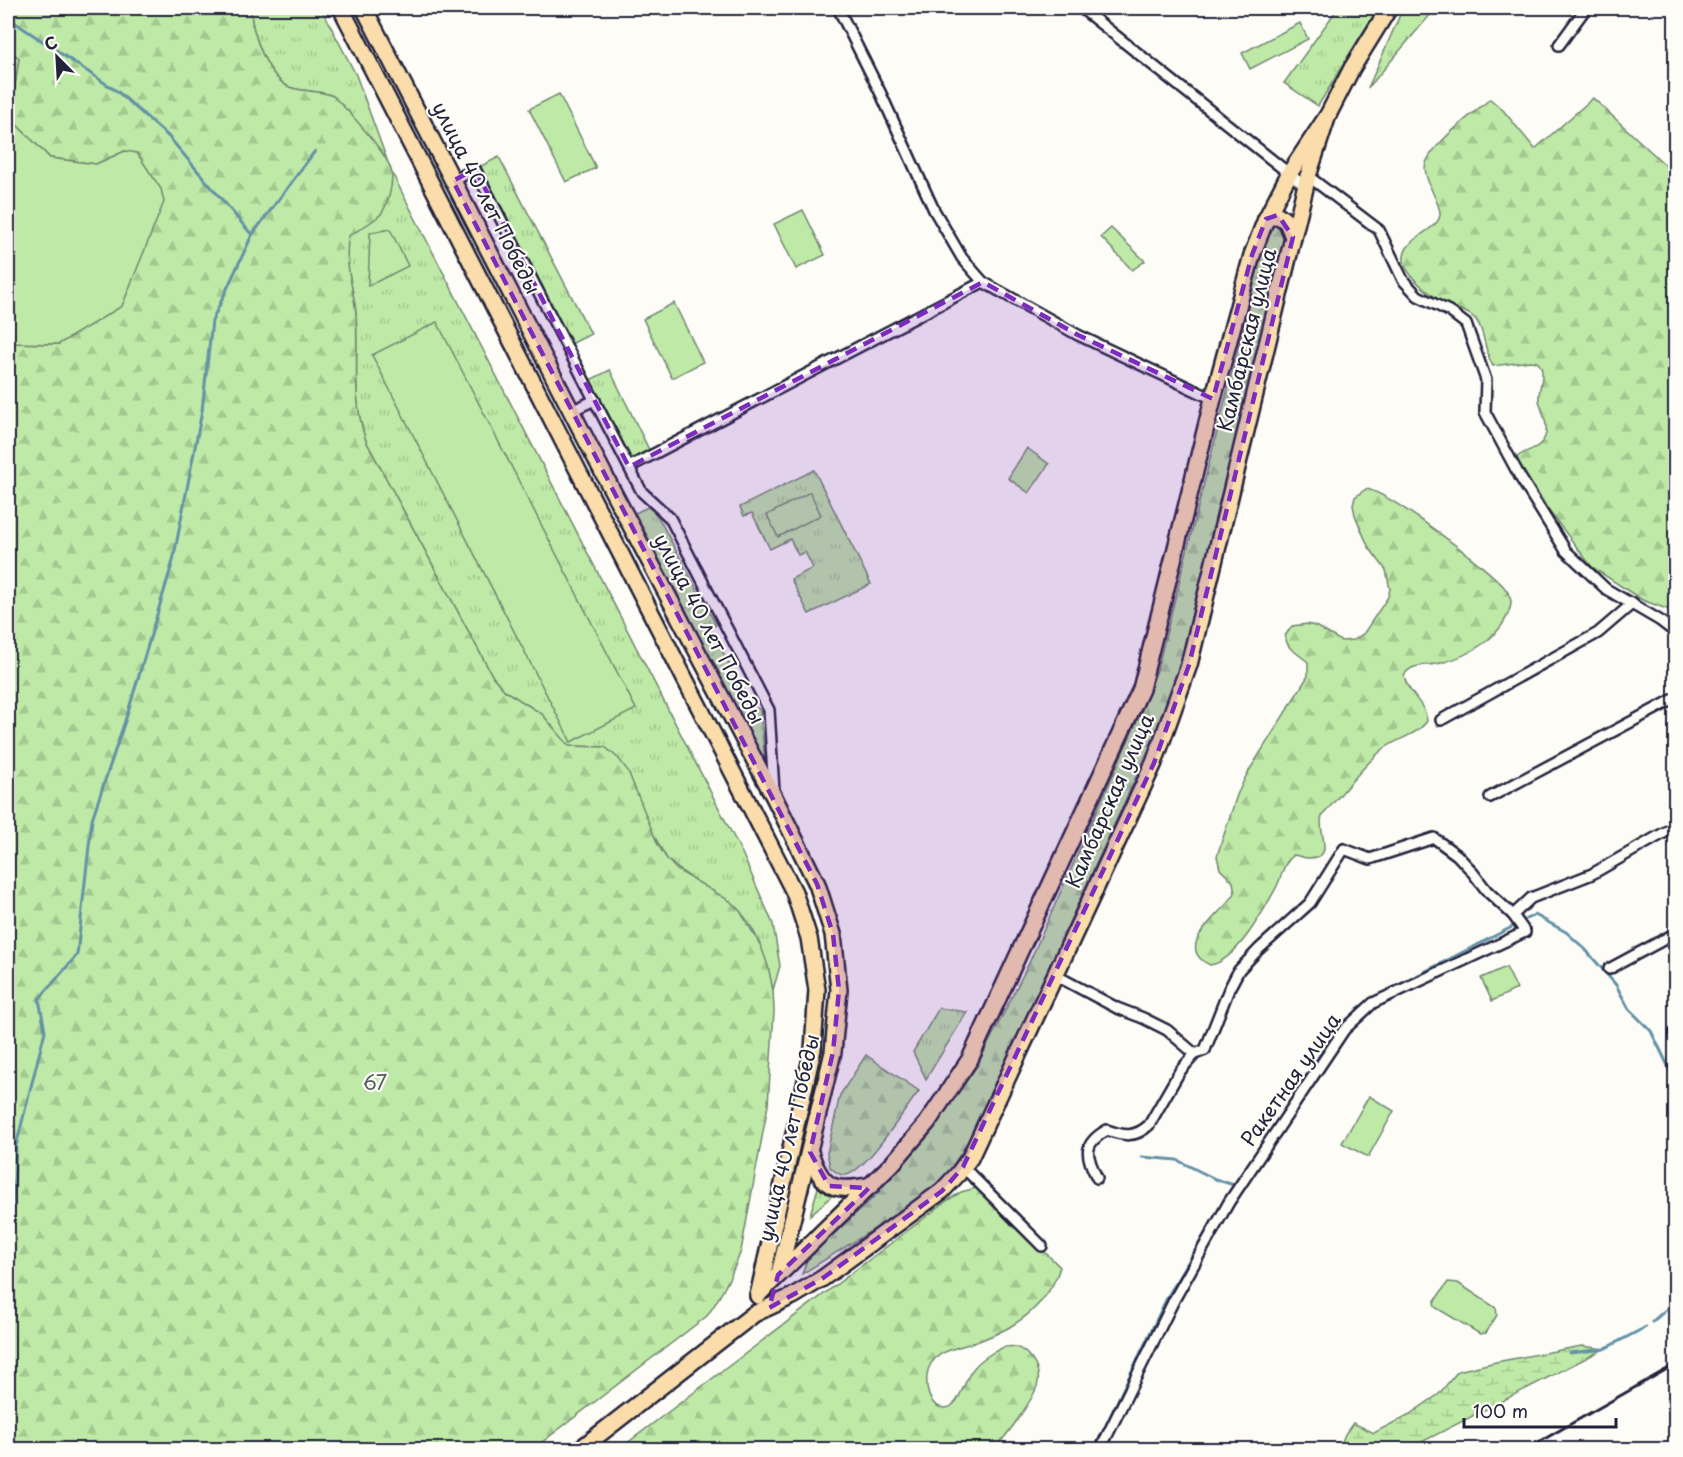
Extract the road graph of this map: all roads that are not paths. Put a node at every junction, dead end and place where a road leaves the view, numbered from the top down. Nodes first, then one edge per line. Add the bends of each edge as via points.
1 (342, 8) edge
2 (364, 8) edge
3 (838, 8) edge
4 (1081, 8) edge
5 (1389, 8) edge
6 (1586, 8) edge
7 (1559, 45) dead end
8 (1328, 115) junction
9 (1289, 174) junction
10 (453, 181) junction
11 (1307, 181) junction
12 (1266, 219) junction
13 (1293, 237) junction
14 (983, 282) junction
15 (1213, 399) junction
16 (595, 400) junction
17 (571, 411) junction
18 (629, 467) junction
19 (1633, 603) junction
20 (1676, 633) edge
21 (1676, 698) edge
22 (1441, 720) dead end
23 (774, 797) junction
24 (1490, 797) dead end
25 (1676, 826) edge
26 (1513, 915) junction
27 (1676, 933) edge
28 (1609, 969) dead end
29 (1055, 975) junction
30 (1195, 1054) junction
31 (810, 1152) junction
32 (963, 1167) junction
33 (1096, 1178) dead end
34 (872, 1185) junction
35 (769, 1246) junction
36 (1042, 1246) dead end
37 (786, 1250) junction
38 (778, 1275) junction
39 (758, 1295) junction
40 (768, 1308) junction
41 (754, 1314) junction
42 (579, 1449) edge
43 (1100, 1449) edge

1 - 35 main road, улица 40 лет Победы via 794,892 809,938 817,990 813,1049
2 - 10 main road, улица 40 лет Победы
3 - 14 street via 934,210 962,258
4 - 9 street
5 - 8 main road, Камбарская улица
6 - 7 street
8 - 9 main road, Камбарская улица
8 - 11 main road, Камбарская улица
9 - 11 street
9 - 12 main road, Камбарская улица
10 - 16 street via 475,169
10 - 17 main road, улица 40 лет Победы
11 - 13 main road, Камбарская улица
11 - 19 street via 1379,230 1403,280 1418,296 1466,324 1486,380 1485,412 1520,477 1566,551 1606,589
12 - 13 main road via 1278,215 1287,222
12 - 15 main road, Камбарская улица via 1252,255
13 - 29 main road, Камбарская улица via 1189,665 1154,763
14 - 15 street via 1078,335
14 - 18 street
15 - 34 main road, Камбарская улица via 1141,689 970,1059 927,1123
16 - 17 street
16 - 18 street
17 - 23 main road, улица 40 лет Победы
18 - 23 street via 642,492 670,518 769,710
19 - 20 street
19 - 22 street via 1598,633
21 - 24 street
23 - 31 main road, улица 40 лет Победы via 817,884 833,934 839,990 833,1052
25 - 26 street via 1592,874 1532,898
26 - 30 street via 1457,855 1434,837 1370,859 1344,849 1310,903 1239,970 1205,1050
26 - 43 street, Ракетная улица via 1525,932 1373,1003 1344,1030 1228,1202
27 - 28 street
29 - 30 street via 1167,1030
29 - 32 main road, Камбарская улица
30 - 33 street via 1142,1131 1123,1136 1107,1130 1094,1138 1088,1149
31 - 34 main road via 821,1179 830,1186 855,1189
31 - 37 main road, улица 40 лет Победы
32 - 36 street
32 - 40 main road, Камбарская улица via 942,1191 831,1272
34 - 38 main road, Камбарская улица
35 - 37 main road
35 - 39 main road, улица 40 лет Победы
37 - 38 main road, улица 40 лет Победы
38 - 39 main road, Камбарская улица
38 - 40 main road, улица 40 лет Победы
39 - 41 main road, улица 40 лет Победы
40 - 41 main road, Камбарская улица
41 - 42 main road, Камбарская улица

